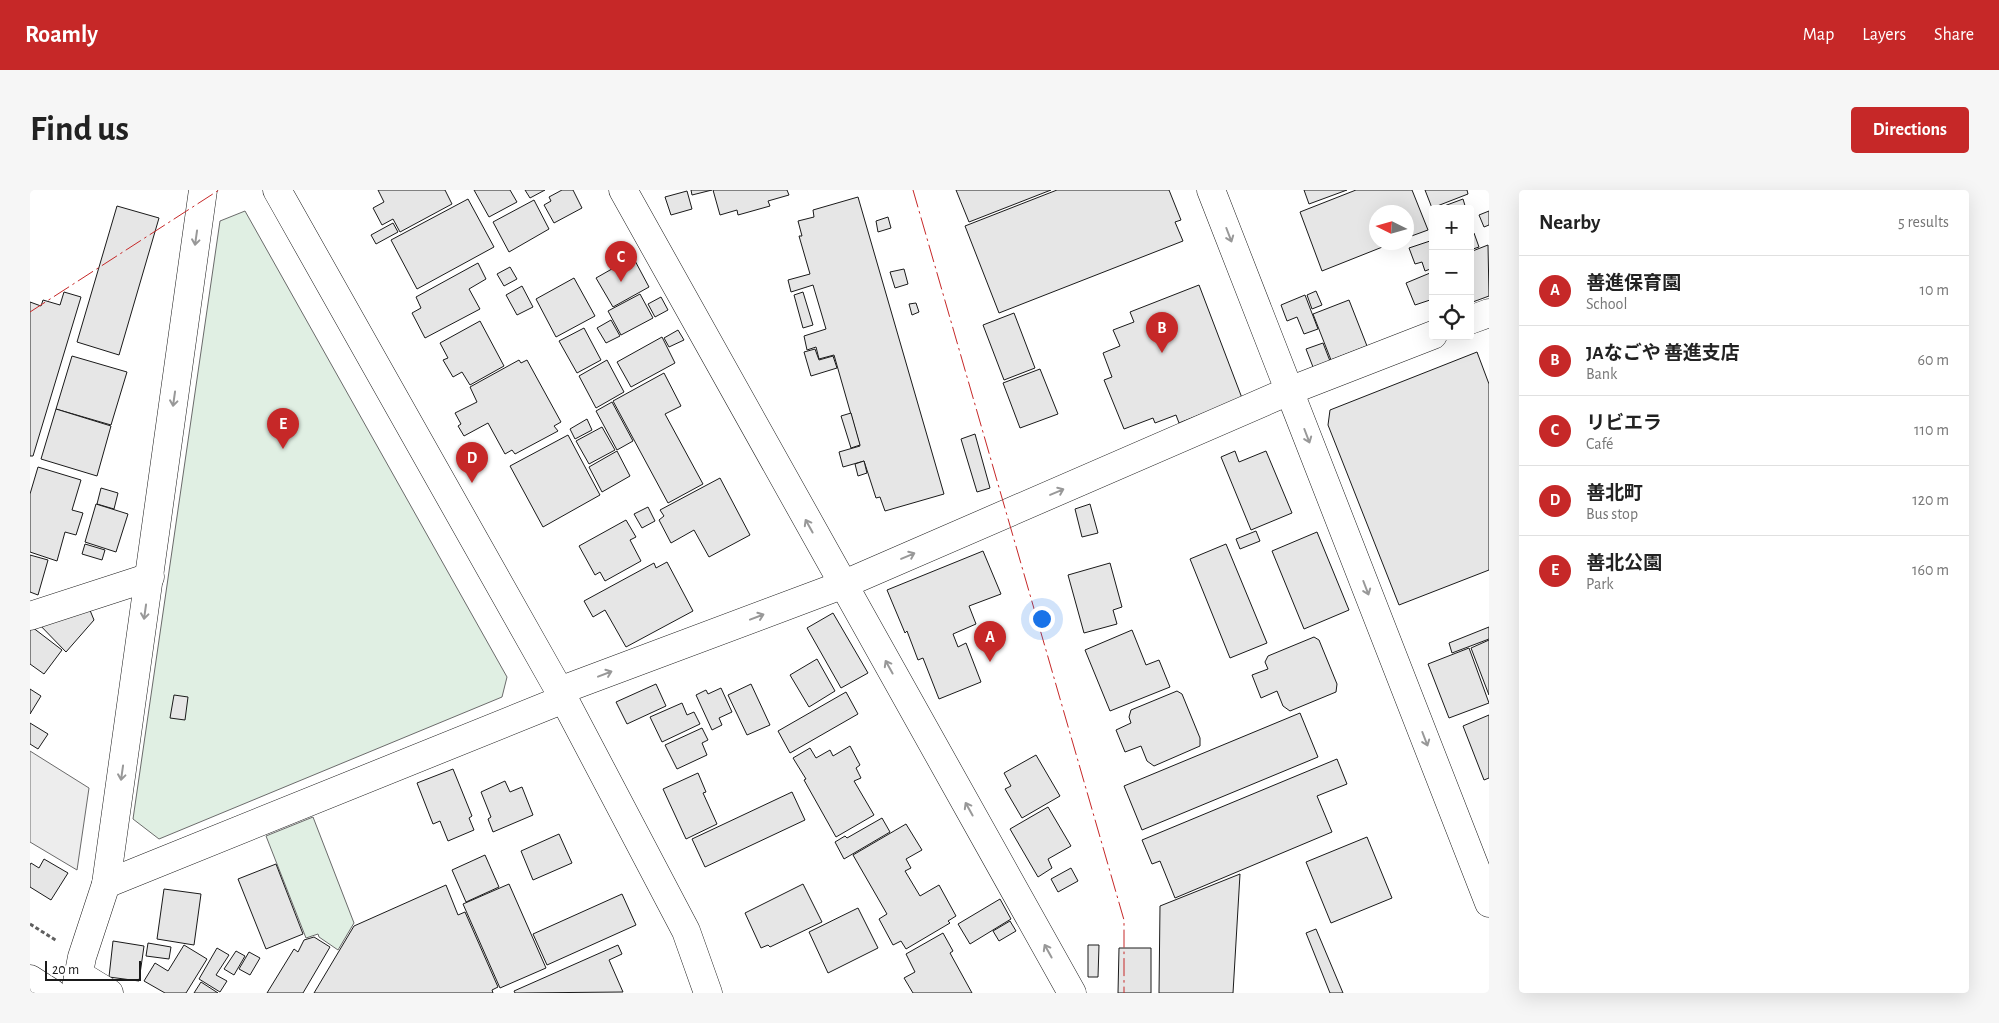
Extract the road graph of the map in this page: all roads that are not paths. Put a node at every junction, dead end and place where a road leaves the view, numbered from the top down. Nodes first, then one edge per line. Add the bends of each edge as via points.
1 (203, 190) edge
2 (277, 190) edge
3 (623, 190) edge
4 (1211, 190) edge
5 (1489, 313) edge
6 (1474, 319) edge
7 (1429, 337) edge
8 (1289, 391) junction
9 (150, 577) junction
10 (842, 585) junction
11 (30, 616) edge
12 (561, 695) junction
13 (106, 884) junction
14 (1489, 903) edge
15 (30, 979) edge
16 (77, 983) edge
17 (52, 993) edge
18 (109, 993) edge
19 (708, 993) edge
20 (1072, 993) edge

1 -> 9 street
2 - 12 street
10 -> 3 street
4 -> 8 street
5 - 6 street
7 - 8 street
10 -> 8 street
8 -> 14 street
9 - 11 street
9 -> 13 street
12 -> 10 street
20 -> 10 street
12 - 13 street
12 - 19 street via 686,931
13 - 16 street
15 - 17 street
16 - 18 street

